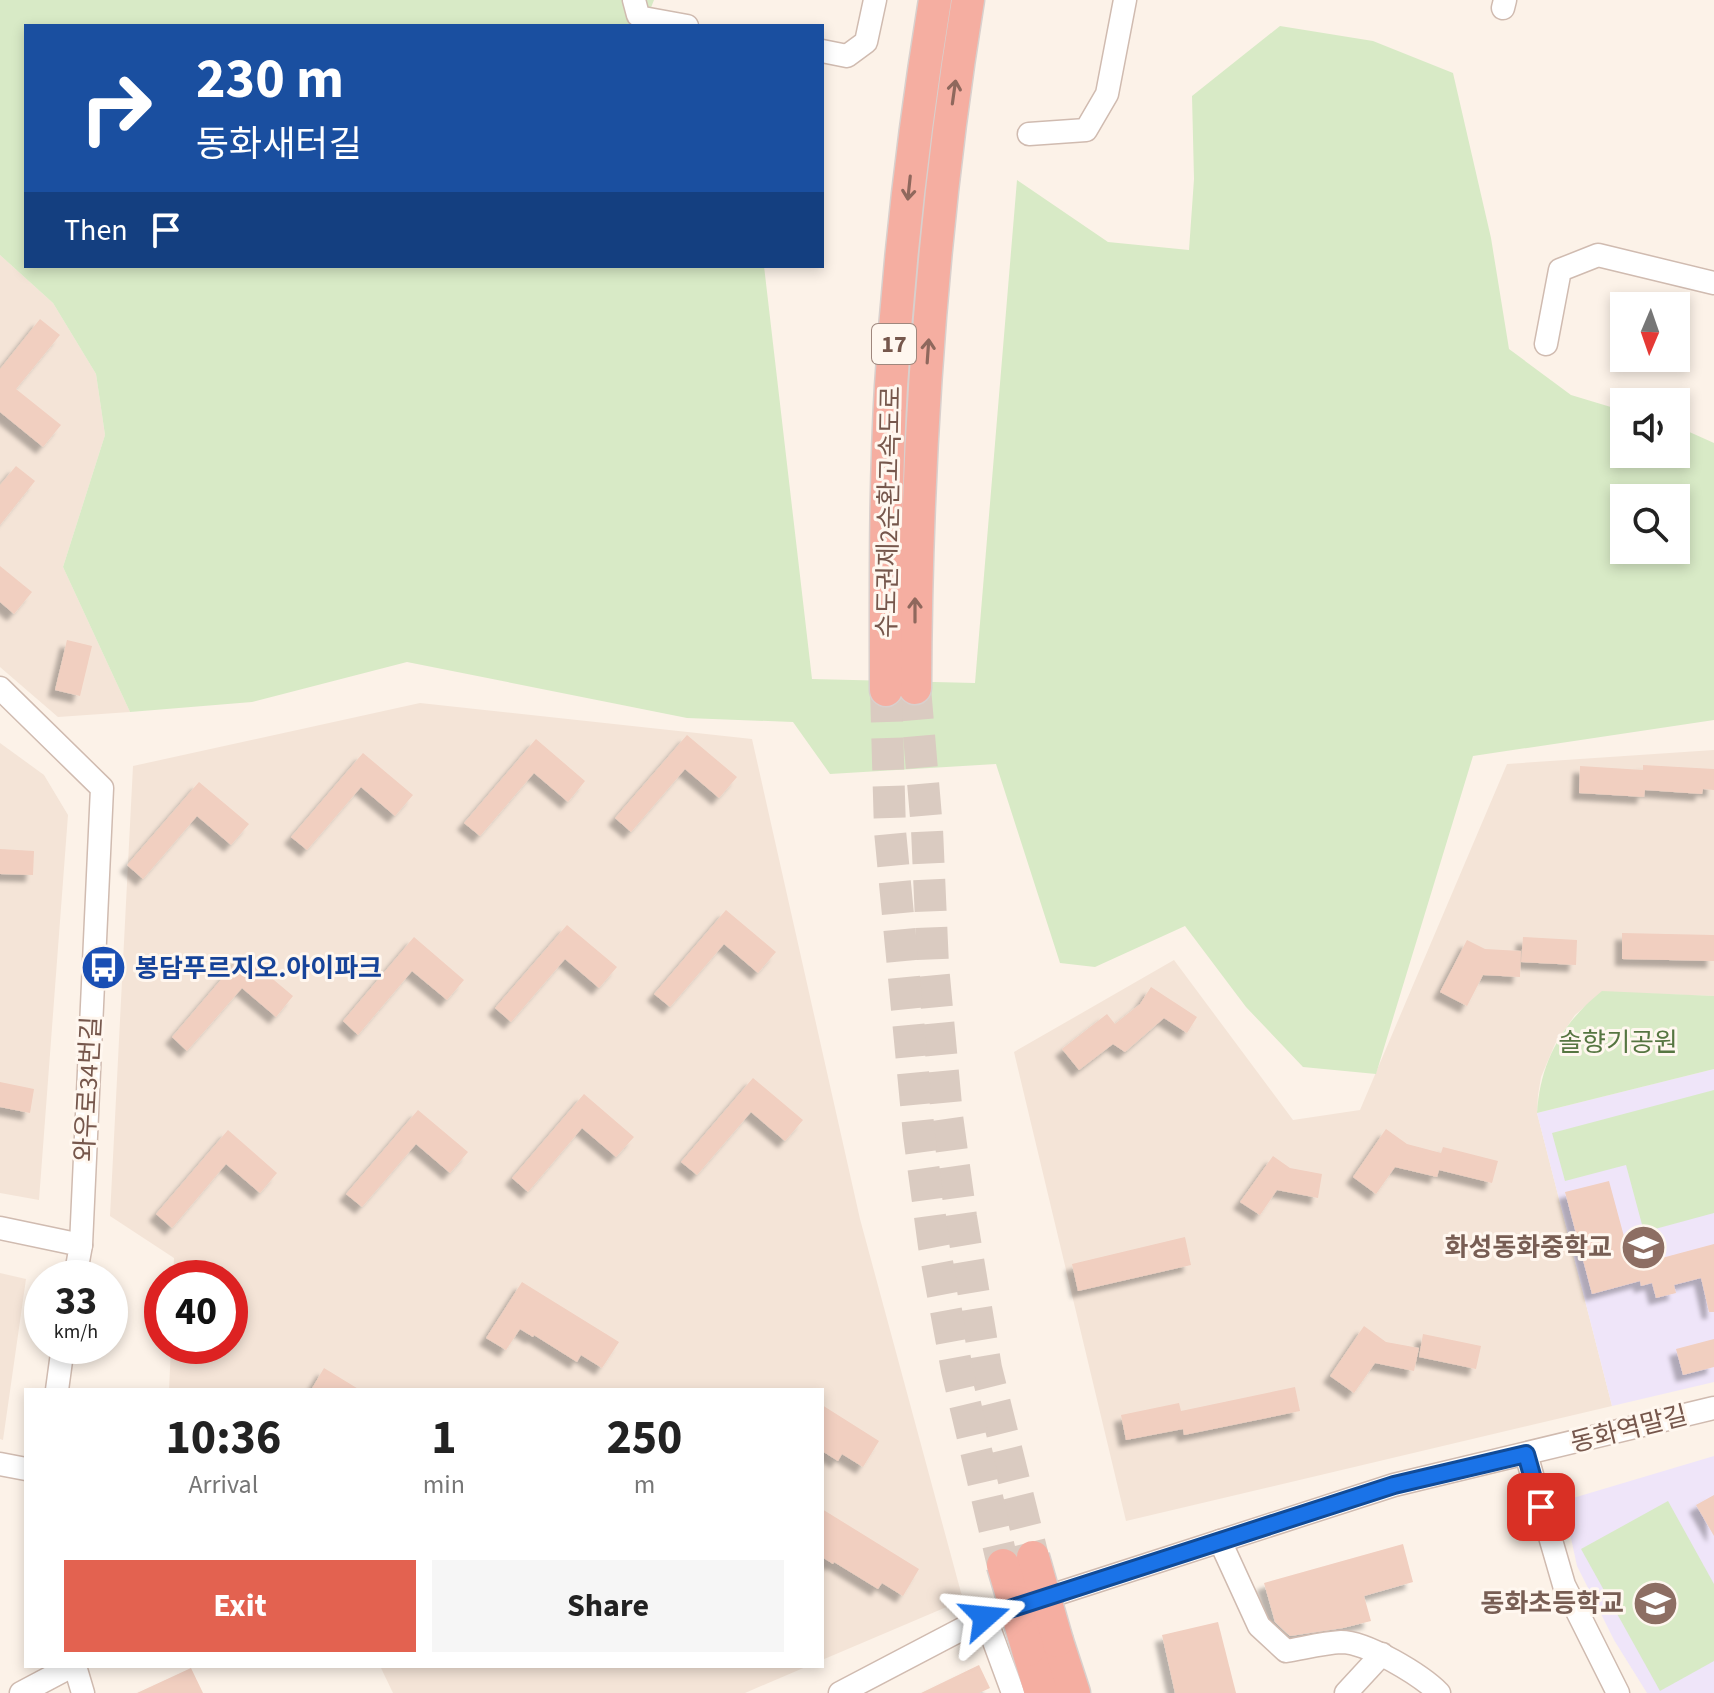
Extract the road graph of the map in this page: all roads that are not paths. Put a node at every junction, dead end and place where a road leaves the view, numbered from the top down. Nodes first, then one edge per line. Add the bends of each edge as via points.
1 (634, 0) edge
2 (875, 0) edge
3 (921, 0) edge
4 (935, 0) edge
5 (968, 0) edge
6 (1125, 0) edge
7 (676, 24) edge
8 (824, 51) edge
9 (916, 131) junction
10 (1029, 134) dead end
11 (1714, 283) edge
12 (1546, 344) dead end
13 (0, 688) edge
14 (0, 1228) edge
15 (81, 1245) junction
16 (78, 1260) edge
17 (61, 1364) edge
18 (57, 1388) edge
19 (1714, 1408) edge
20 (1526, 1454) junction
21 (0, 1464) edge
22 (24, 1469) edge
23 (1220, 1541) junction
24 (1018, 1561) tunnel mouth
25 (985, 1617) junction
26 (1042, 1646) junction
27 (1382, 1654) junction
28 (70, 1668) edge
29 (75, 1668) edge
30 (21, 1693) edge
31 (83, 1693) edge
32 (840, 1693) edge
33 (1013, 1693) edge
34 (1041, 1693) edge
35 (1074, 1693) edge
36 (1346, 1693) edge
37 (1439, 1693) edge
38 (1618, 1693) edge

1 - 7 street via 643,18
2 - 8 street via 866,42 847,56
3 - 9 street via 912,75
4 - 9 highway, 수도권제2순환고속도로 / 17
9 -> 5 highway, 수도권제2순환고속도로 / 17 via 899,279 887,497 901,689 944,168
6 - 10 street via 1107,94 1086,130
11 - 12 street via 1598,255 1560,270
13 - 15 street, 와우로34번길 via 102,788
14 - 15 street
15 - 16 street, 와우로34번길
17 - 18 street
19 - 20 street, 동화역말길
20 - 23 street, 동화역말길 via 1394,1485
20 - 38 street via 1564,1585
21 - 22 street
23 - 25 street, 동화역말길
23 - 27 street via 1259,1626 1286,1651 1344,1642
24 - 26 highway, bridge
25 - 32 street, 동화역말길
25 - 33 street
26 - 34 highway
26 - 35 highway
27 - 36 street
27 - 37 street
28 - 30 street
29 - 31 street

